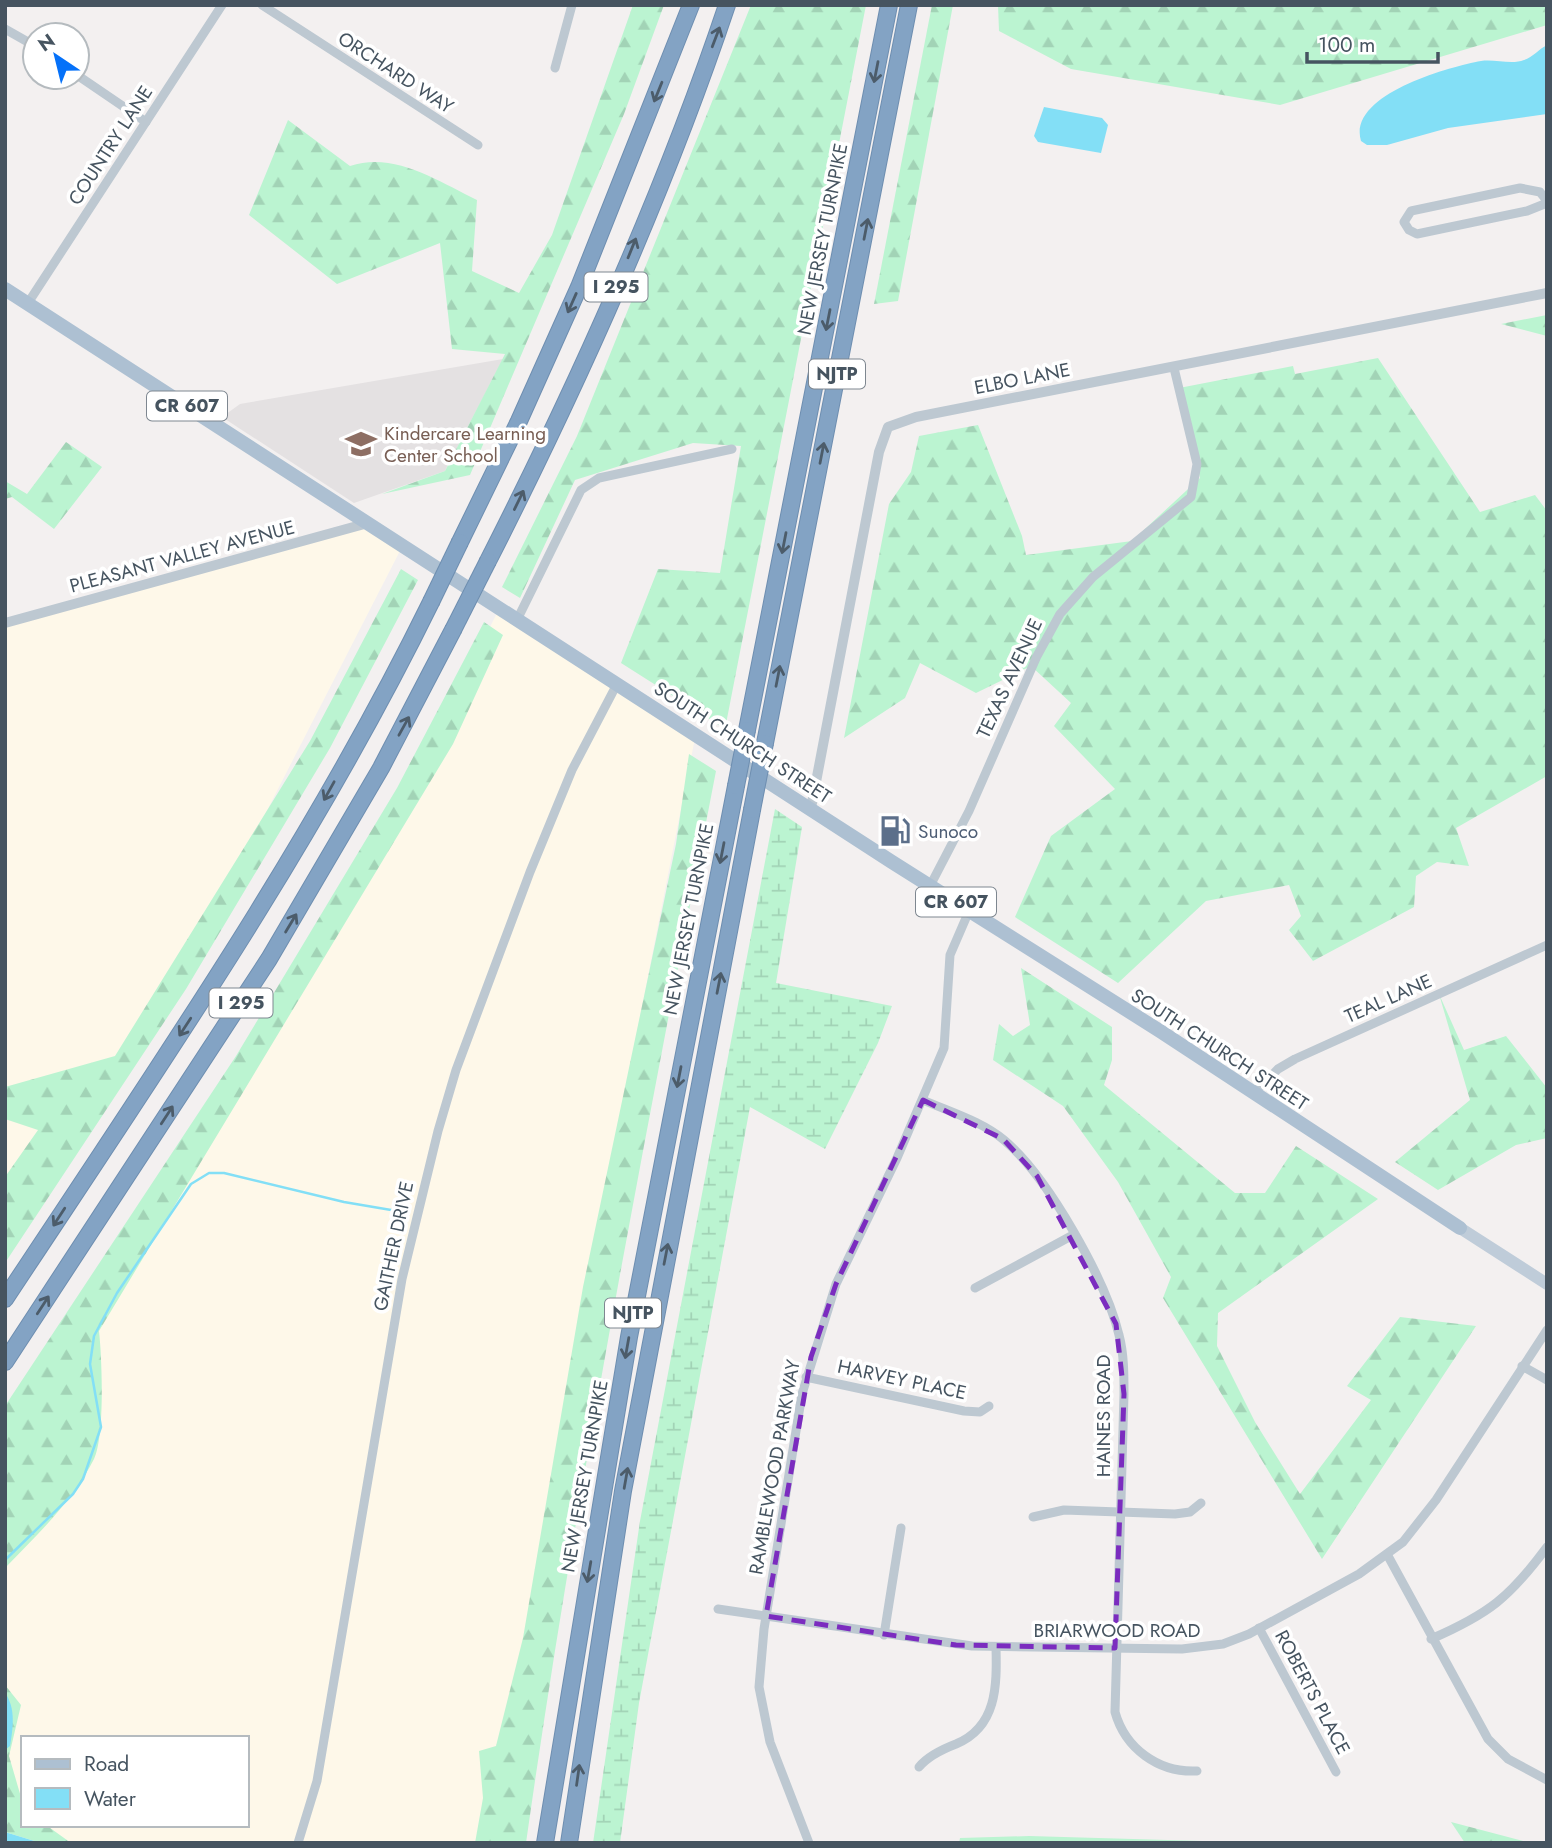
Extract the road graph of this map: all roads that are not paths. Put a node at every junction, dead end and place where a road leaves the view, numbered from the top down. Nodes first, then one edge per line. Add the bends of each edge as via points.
1 (222, 5) edge
2 (262, 5) edge
3 (572, 5) edge
4 (691, 5) edge
5 (727, 5) edge
6 (889, 5) edge
7 (909, 5) edge
8 (5, 29) edge
9 (21, 38) edge
10 (555, 68) dead end
11 (91, 85) edge
12 (146, 122) junction
13 (478, 145) dead end
14 (1547, 202) edge
15 (5, 289) edge
16 (1547, 293) edge
17 (28, 303) junction
18 (1174, 368) junction
19 (733, 449) dead end
20 (368, 523) junction
21 (517, 621) junction
22 (5, 623) edge
23 (617, 684) junction
24 (811, 808) junction
25 (930, 886) junction
26 (970, 911) junction
27 (1547, 945) edge
28 (1253, 1094) junction
29 (923, 1100) junction
30 (1460, 1228) joint
31 (1073, 1235) junction
32 (1547, 1284) edge
33 (975, 1288) dead end
34 (5, 1299) edge
35 (1547, 1330) edge
36 (5, 1362) edge
37 (1522, 1366) junction
38 (806, 1377) junction
39 (1547, 1380) edge
40 (989, 1405) dead end
41 (1201, 1503) dead end
42 (1119, 1512) junction
43 (1033, 1517) dead end
44 (901, 1528) dead end
45 (1547, 1546) edge
46 (1388, 1556) junction
47 (718, 1609) dead end
48 (766, 1616) junction
49 (1259, 1628) junction
50 (884, 1635) junction
51 (1431, 1639) junction
52 (996, 1647) junction
53 (1115, 1648) junction
54 (919, 1766) dead end
55 (1196, 1771) dead end
56 (1336, 1772) dead end
57 (1547, 1780) edge
58 (298, 1843) edge
59 (545, 1843) edge
60 (569, 1843) edge
61 (810, 1843) edge

1 - 12 street, COUNTRY LANE
2 - 13 street, ORCHARD WAY
3 - 10 street
4 -> 34 highway, I 295, bridge via 579,287 431,602 236,949
36 -> 5 highway, I 295, bridge via 269,959 387,756 546,445 603,318
6 -> 59 highway, NEW JERSEY TURNPIKE / NJTP, bridge via 629,1337
60 -> 7 highway, NJTP, bridge via 623,1491
8 - 9 street
11 - 12 street
12 - 17 street, COUNTRY LANE
14 - 14 street via 1528,211 1417,234 1405,222 1410,211 1520,188 1540,192
15 - 17 main road, SOUTH CHURCH STREET / CR 607
16 - 18 street, ELBO LANE
17 - 20 main road, SOUTH CHURCH STREET / CR 607
18 - 24 street, ELBO LANE via 916,417 888,427 879,452
18 - 25 street, TEXAS AVENUE via 1197,464 1191,497 1093,577 1060,614
19 - 21 street via 589,483 581,490
20 - 21 main road, SOUTH CHURCH STREET / CR 607
20 - 22 street, PLEASANT VALLEY AVENUE
21 - 23 main road, SOUTH CHURCH STREET / CR 607
23 - 24 main road, SOUTH CHURCH STREET / CR 607
23 - 58 street, GAITHER DRIVE via 572,770 530,872 472,1024 438,1131 402,1279 321,1763
24 - 25 main road, SOUTH CHURCH STREET / CR 607
25 - 26 main road, SOUTH CHURCH STREET / CR 607
26 - 28 main road, SOUTH CHURCH STREET / CR 607
26 - 29 street, RAMBLEWOOD PARKWAY via 950,955 944,1048
27 - 28 street, TEAL LANE via 1295,1059
28 - 30 main road, SOUTH CHURCH STREET / CR 607
29 - 31 street, HAINES ROAD via 1003,1139 1045,1187
29 - 38 street, RAMBLEWOOD PARKWAY via 836,1284
30 - 32 main road
31 - 33 street
31 - 42 street, HAINES ROAD via 1111,1311 1122,1352
35 - 37 street, BRIARWOOD ROAD
37 - 39 street
37 - 46 street, BRIARWOOD ROAD via 1428,1511
38 - 40 street, HARVEY PLACE via 964,1411 980,1412
38 - 48 street, RAMBLEWOOD PARKWAY
41 - 42 street via 1183,1514
42 - 43 street via 1064,1510
42 - 53 street, HAINES ROAD
44 - 50 street
45 - 51 street via 1506,1597
46 - 49 street, BRIARWOOD ROAD
46 - 51 street
47 - 48 street, BRIARWOOD ROAD
48 - 50 street, BRIARWOOD ROAD
48 - 61 street, RAMBLEWOOD PARKWAY via 760,1667 763,1715
49 - 53 street, BRIARWOOD ROAD via 1210,1647
49 - 56 street, ROBERTS PLACE
50 - 52 street, BRIARWOOD ROAD
51 - 57 street via 1488,1739 1508,1759
52 - 53 street, BRIARWOOD ROAD
52 - 54 street via 993,1703 984,1724
53 - 55 street, HAINES ROAD via 1115,1712 1127,1739 1157,1762

